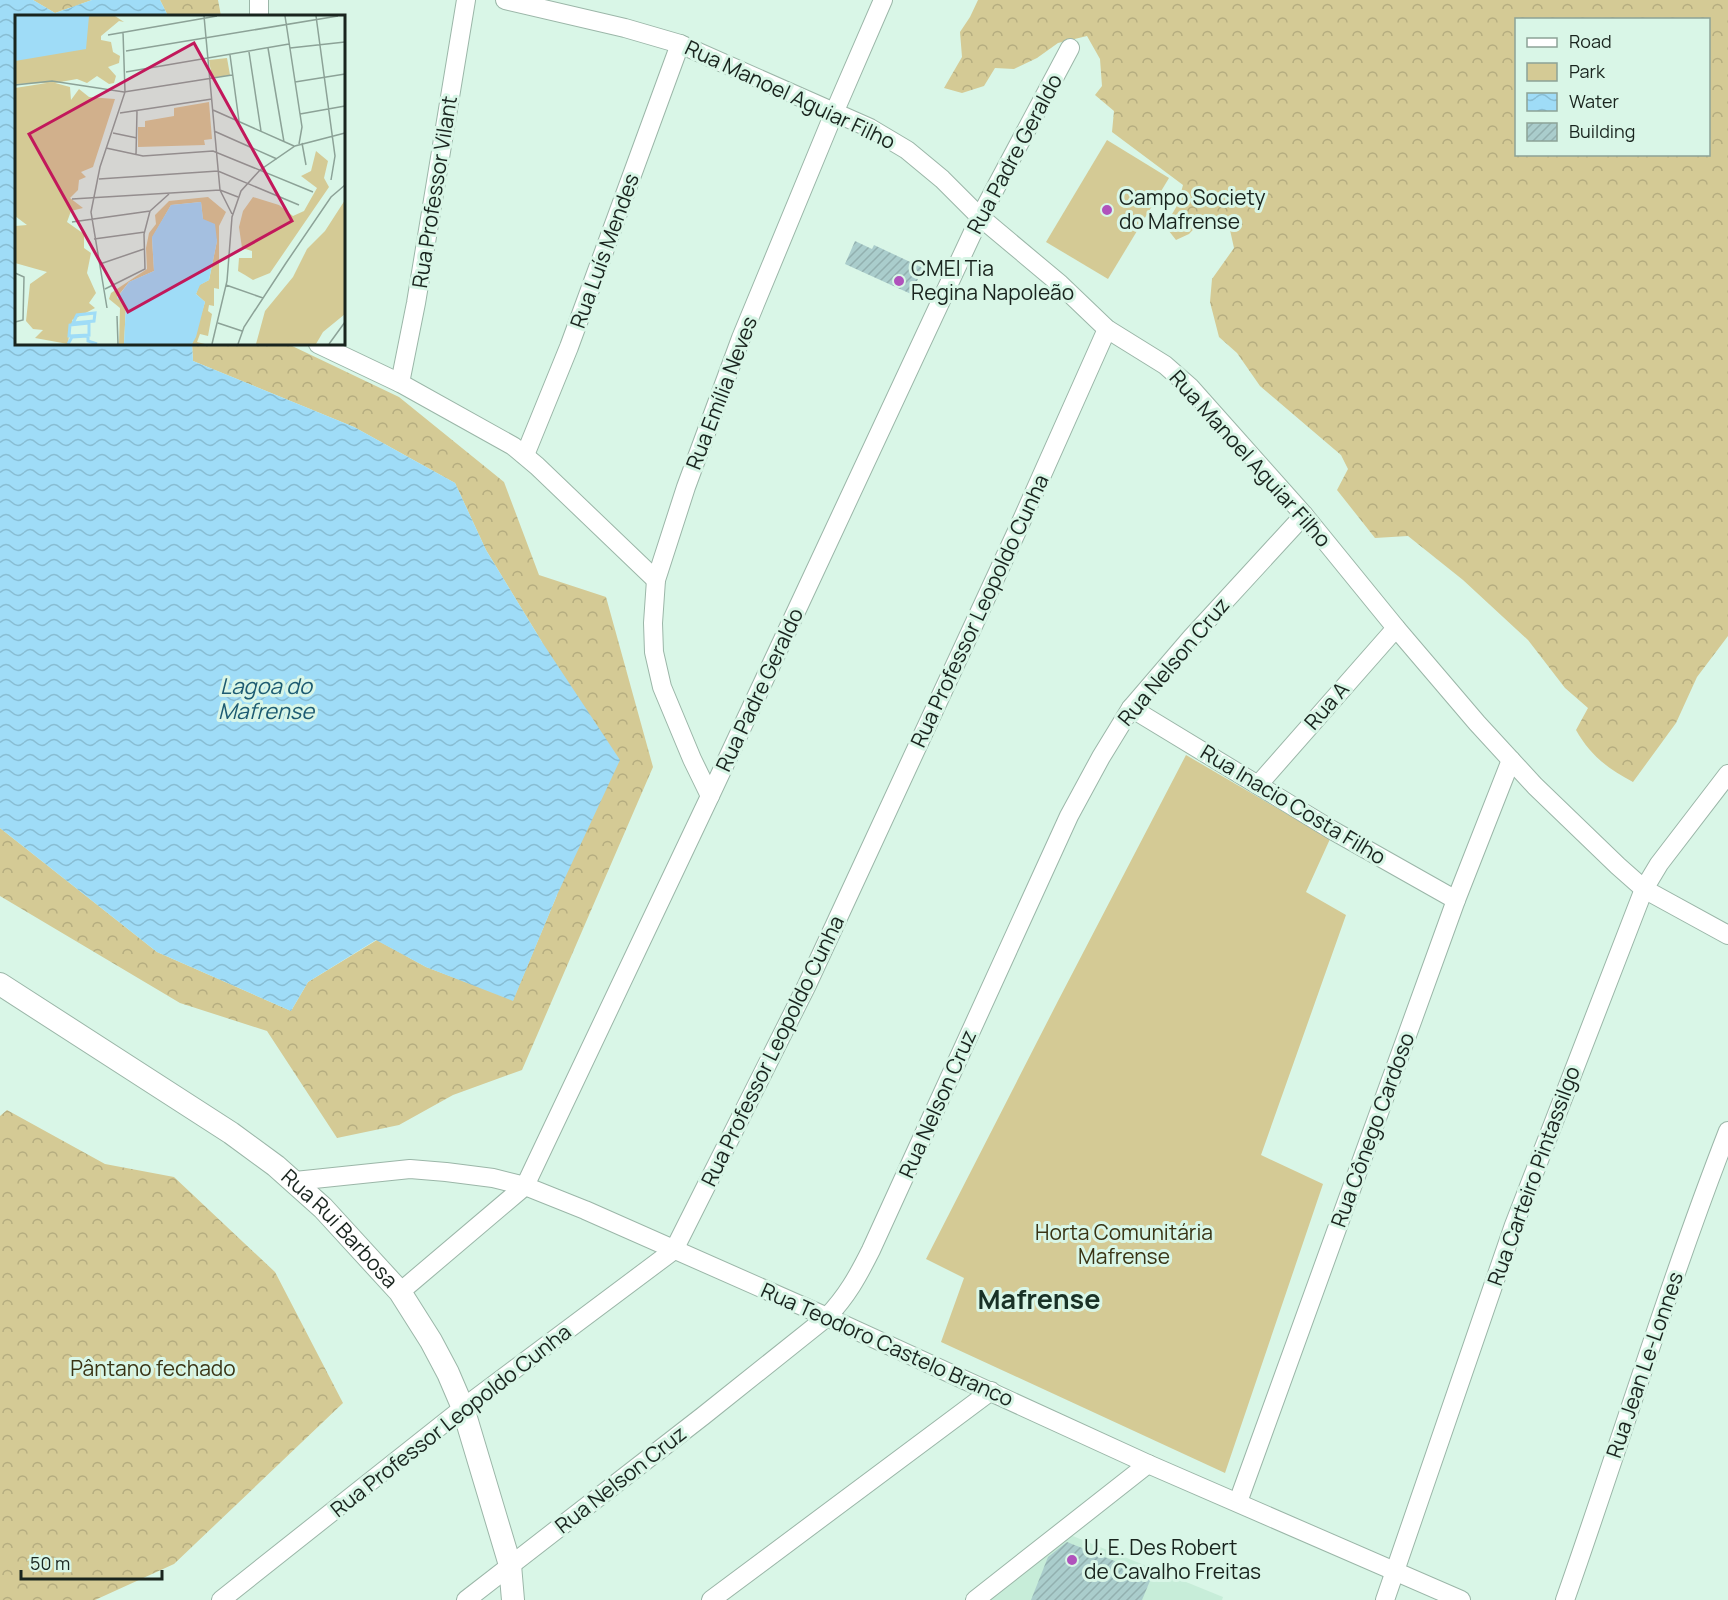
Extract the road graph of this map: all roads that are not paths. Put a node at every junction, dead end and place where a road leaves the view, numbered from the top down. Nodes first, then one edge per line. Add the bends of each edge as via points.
1 (466, 0) edge
2 (505, 0) edge
3 (884, 0) edge
4 (680, 44) junction
5 (1070, 48) dead end
6 (834, 113) junction
7 (980, 217) junction
8 (1107, 329) junction
9 (320, 345) edge
10 (400, 382) junction
11 (525, 455) junction
12 (1304, 515) junction
13 (656, 580) junction
14 (1396, 628) junction
15 (1131, 708) junction
16 (1511, 760) junction
17 (1728, 774) edge
18 (1258, 785) junction
19 (710, 796) junction
20 (1644, 888) junction
21 (1456, 900) junction
22 (1728, 935) edge
23 (0, 984) edge
24 (1728, 1131) edge
25 (295, 1181) junction
26 (525, 1186) junction
27 (674, 1250) junction
28 (400, 1292) junction
29 (827, 1317) junction
30 (991, 1391) junction
31 (463, 1408) junction
32 (1148, 1464) junction
33 (1238, 1502) junction
34 (510, 1565) junction
35 (1394, 1570) junction
36 (221, 1600) edge
37 (466, 1600) edge
38 (513, 1600) edge
39 (711, 1600) edge
40 (975, 1600) edge
41 (1385, 1600) edge
42 (1461, 1600) edge
43 (1565, 1600) edge

1 - 10 street, Rua Professor Vilant
2 - 4 street, Rua Manoel Aguiar Filho
3 - 6 street, Rua Emília Neves
4 - 6 street, Rua Manoel Aguiar Filho
4 - 11 street, Rua Luís Mendes
5 - 7 street, Rua Padre Geraldo
6 - 7 street, Rua Manoel Aguiar Filho via 894,141 942,179
6 - 13 street, Rua Emília Neves via 741,338
7 - 8 street, Rua Manoel Aguiar Filho
7 - 19 street, Rua Padre Geraldo
8 - 12 street, Rua Manoel Aguiar Filho via 1178,376
8 - 27 street, Rua Professor Leopoldo Cunha via 807,985
9 - 10 street
10 - 11 street
11 - 13 street
12 - 14 street, Rua Manoel Aguiar Filho
12 - 15 street, Rua Nelson Cruz
13 - 19 street, Rua Emília Neves via 654,652 663,687
14 - 16 street, Rua Manoel Aguiar Filho
14 - 18 street, Rua A
15 - 18 street, Rua Inacio Costa Filho
15 - 29 street, Rua Nelson Cruz via 1069,816 857,1279
16 - 20 street, Rua Manoel Aguiar Filho
16 - 21 street, Rua Cônego Cardoso
17 - 20 street, Rua Carteiro Pintassilgo
18 - 21 street, Rua Inacio Costa Filho
19 - 26 street, Rua Padre Geraldo
20 - 22 street, Rua Manoel Aguiar Filho
20 - 35 street, Rua Carteiro Pintassilgo via 1514,1225
21 - 33 street, Rua Cônego Cardoso
23 - 25 street, Rua Rui Barbosa via 231,1134
24 - 43 street, Rua Jean Le-Lonnes
25 - 26 street, Rua Teodoro Castelo Branco via 410,1169 492,1178
25 - 28 street, Rua Rui Barbosa
26 - 27 street, Rua Teodoro Castelo Branco
26 - 28 street, Rua Padre Geraldo
27 - 29 street, Rua Teodoro Castelo Branco
27 - 31 street, Rua Professor Leopoldo Cunha
28 - 31 street, Rua Rui Barbosa via 431,1341
29 - 30 street, Rua Teodoro Castelo Branco
29 - 34 street, Rua Nelson Cruz
30 - 32 street, Rua Teodoro Castelo Branco
30 - 39 street
31 - 34 street, Rua Rui Barbosa
31 - 36 street, Rua Professor Leopoldo Cunha
32 - 33 street, Rua Teodoro Castelo Branco
32 - 40 street
33 - 35 street, Rua Teodoro Castelo Branco
34 - 37 street, Rua Nelson Cruz
34 - 38 street, Rua Rui Barbosa
35 - 41 street, Rua Carteiro Pintassilgo
35 - 42 street, Rua Teodoro Castelo Branco

